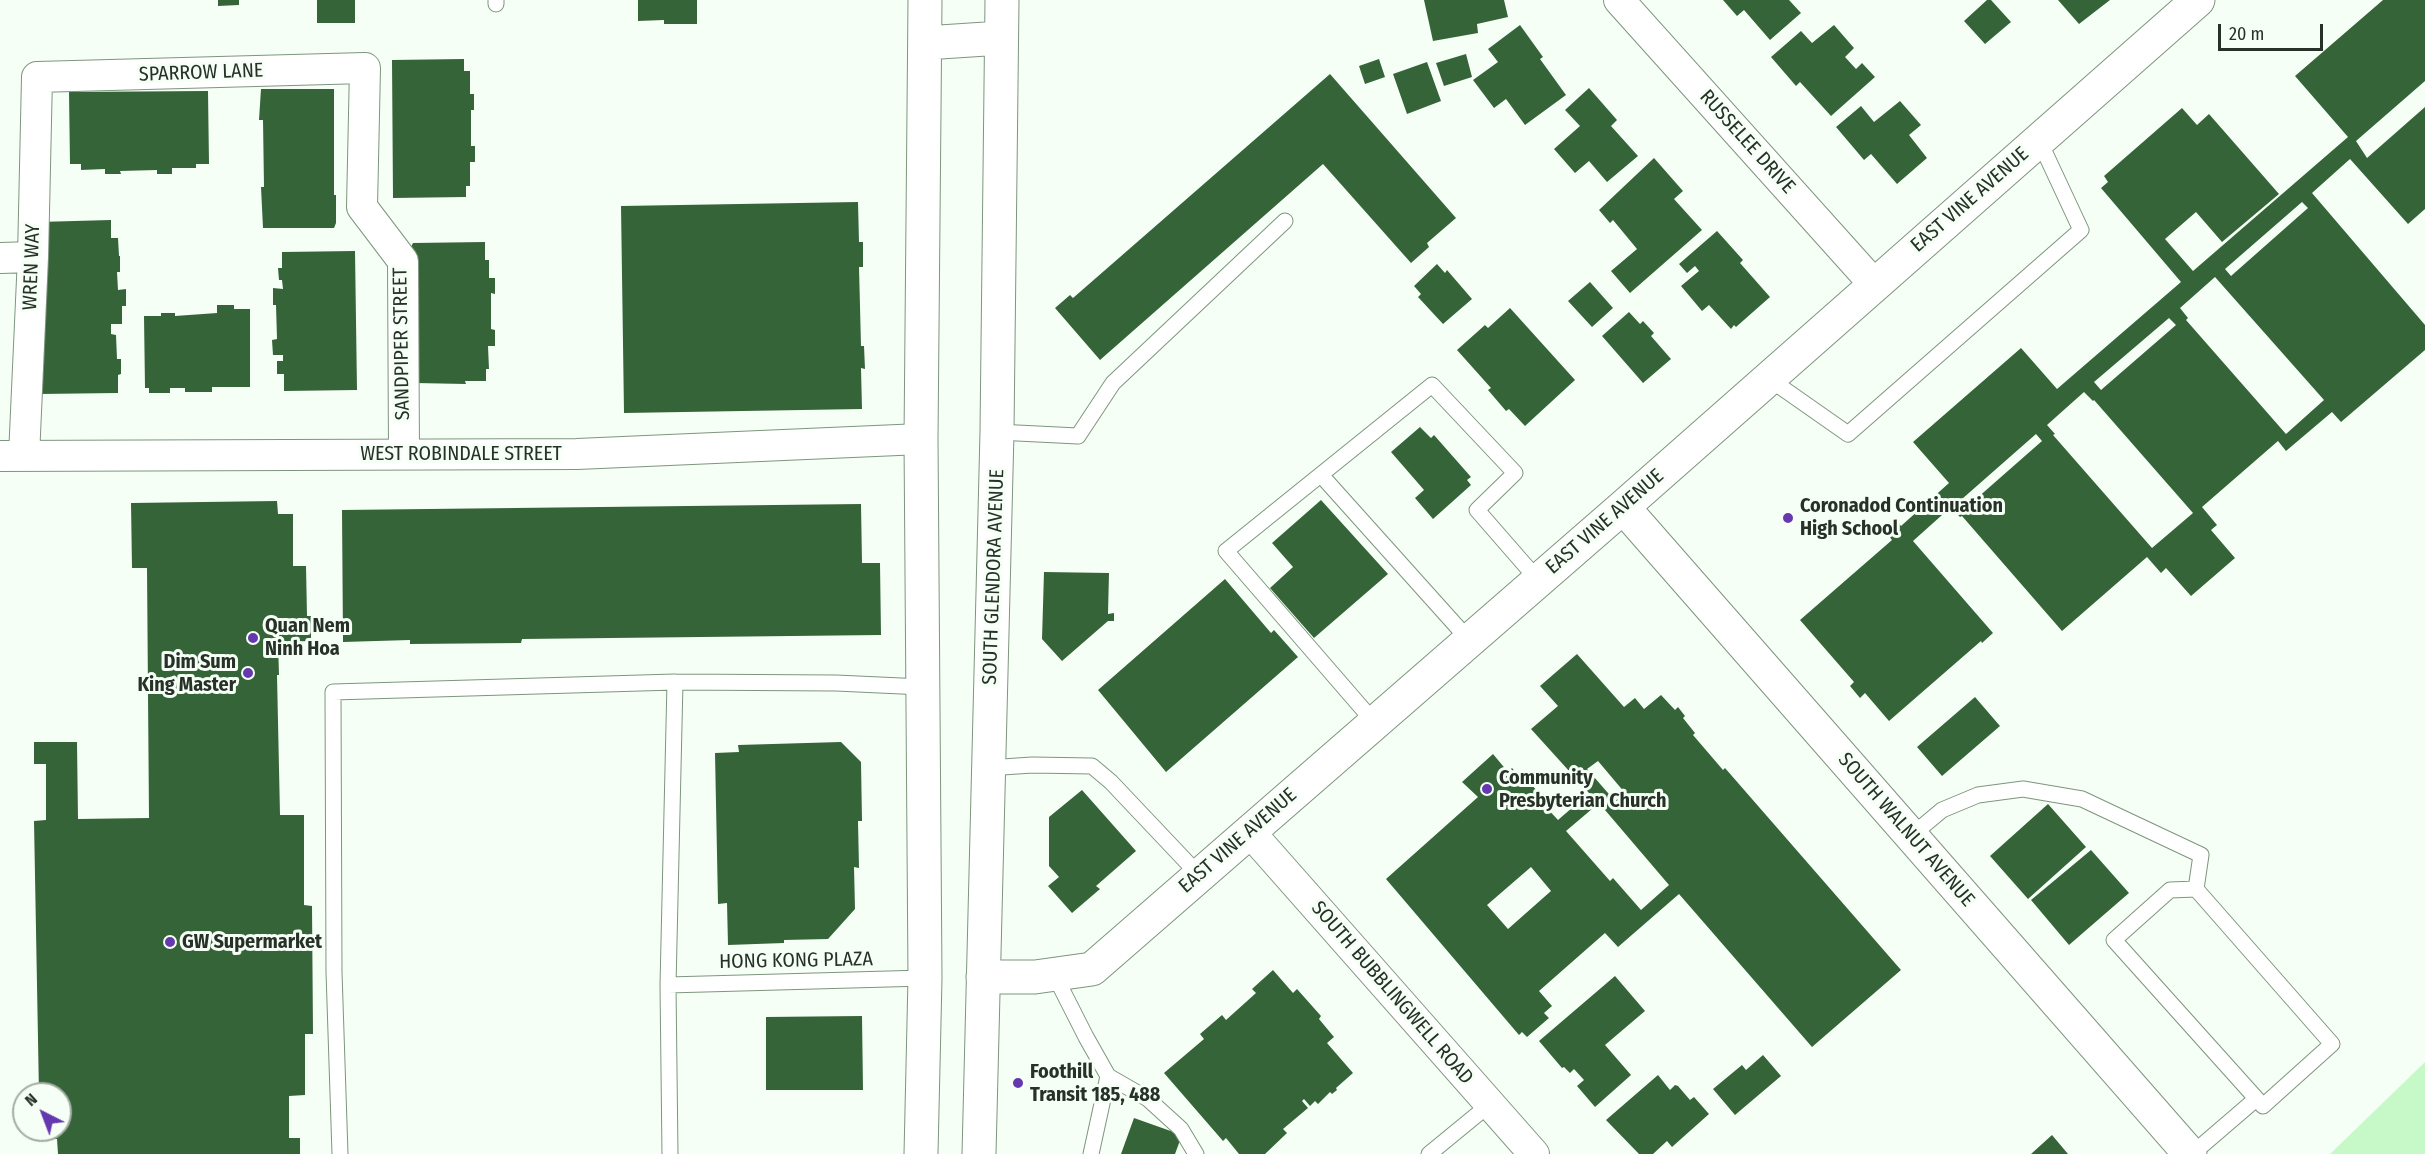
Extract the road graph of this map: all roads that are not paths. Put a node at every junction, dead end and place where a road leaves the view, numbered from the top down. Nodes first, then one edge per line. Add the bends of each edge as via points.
1 (926, 0) edge
2 (1002, 0) edge
3 (1619, 0) edge
4 (2198, 0) edge
5 (1001, 38) junction
6 (925, 43) junction
7 (365, 68) joint
8 (37, 77) joint
9 (2039, 140) junction
10 (1285, 220) dead end
11 (33, 257) junction
12 (0, 258) edge
13 (1874, 284) junction
14 (1768, 378) junction
15 (997, 432) junction
16 (921, 439) junction
17 (404, 453) junction
18 (12, 456) edge
19 (1321, 475) junction
20 (1623, 507) junction
21 (1538, 580) junction
22 (1469, 640) junction
23 (675, 682) junction
24 (922, 687) junction
25 (1374, 723) junction
26 (988, 768) junction
27 (1249, 831) junction
28 (1911, 836) junction
29 (1199, 875) junction
30 (2196, 889) junction
31 (1054, 974) junction
32 (983, 977) junction
33 (924, 978) junction
34 (668, 985) junction
35 (1108, 1076) junction
36 (2256, 1099) junction
37 (1490, 1104) junction
38 (340, 1154) edge
39 (669, 1154) edge
40 (921, 1154) edge
41 (979, 1154) edge
42 (1090, 1154) edge
43 (1196, 1154) edge
44 (1429, 1154) edge
45 (1534, 1154) edge
46 (2191, 1154) edge

1 - 6 street
2 - 5 street, SOUTH GLENDORA AVENUE
3 - 13 street, RUSSELEE DRIVE
4 - 9 street, EAST VINE AVENUE
5 - 6 street
5 - 15 street, SOUTH GLENDORA AVENUE
6 - 16 street
7 - 8 street, SPARROW LANE
7 - 17 street, SANDPIPER STREET via 362,207 403,261
8 - 11 street, WREN WAY
9 - 13 street, EAST VINE AVENUE
9 - 14 lane via 2081,230 2073,238 1848,434
10 - 15 lane via 1113,383 1078,436
11 - 12 street
11 - 18 street, WREN WAY
13 - 14 street, EAST VINE AVENUE
14 - 20 street, EAST VINE AVENUE
15 - 26 street, SOUTH GLENDORA AVENUE
16 - 17 street, WEST ROBINDALE STREET via 653,452
16 - 24 street
17 - 18 street, WEST ROBINDALE STREET
19 - 21 lane via 1432,385 1515,473 1477,510
19 - 22 lane
19 - 25 lane via 1226,551
20 - 21 street, EAST VINE AVENUE
20 - 28 street, SOUTH WALNUT AVENUE
21 - 22 street, EAST VINE AVENUE
22 - 25 street, EAST VINE AVENUE
23 - 24 lane
23 - 34 lane
23 - 38 lane via 333,692 334,972
24 - 33 street
25 - 27 street, EAST VINE AVENUE
26 - 29 lane via 1092,766 1112,782
26 - 32 street, SOUTH GLENDORA AVENUE
27 - 29 street, EAST VINE AVENUE
27 - 37 street, SOUTH BUBBLINGWELL ROAD
28 - 30 lane via 1942,810 1978,795 2022,789 2082,799 2201,855
28 - 46 street, SOUTH WALNUT AVENUE
29 - 31 street, EAST VINE AVENUE via 1092,969
30 - 36 lane via 2332,1044 2264,1106
30 - 36 lane via 2170,890 2114,940
31 - 32 street, EAST VINE AVENUE
31 - 35 lane
32 - 41 street, SOUTH GLENDORA AVENUE
33 - 34 lane, HONG KONG PLAZA
33 - 40 street
34 - 39 lane
35 - 42 lane
35 - 43 lane via 1156,1107 1181,1129
36 - 46 lane
37 - 44 lane
37 - 45 street, SOUTH BUBBLINGWELL ROAD

